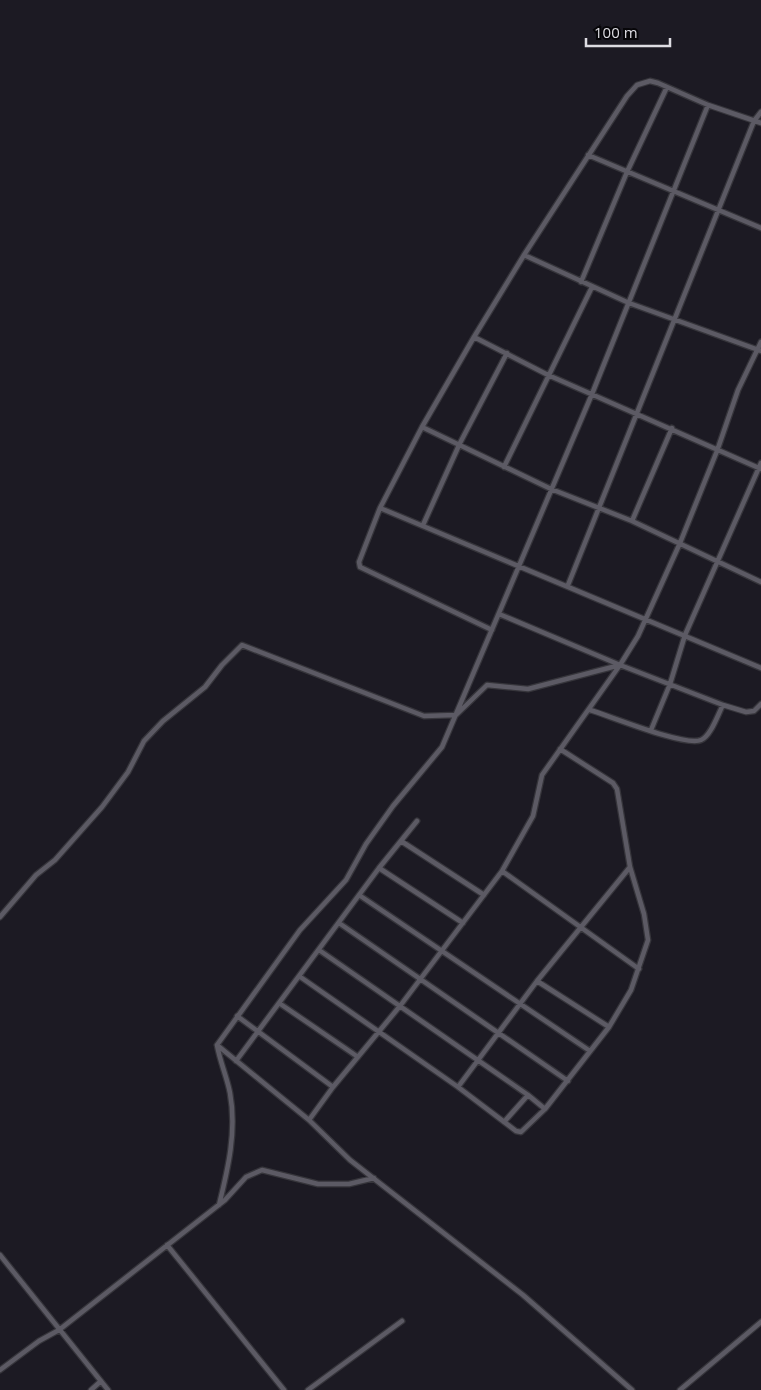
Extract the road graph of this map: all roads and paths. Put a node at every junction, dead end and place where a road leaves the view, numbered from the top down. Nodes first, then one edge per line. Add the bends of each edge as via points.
1 (667, 87) junction
2 (708, 105) junction
3 (761, 112) edge
4 (754, 121) junction
5 (761, 123) edge
6 (588, 155) junction
7 (627, 172) junction
8 (672, 190) junction
9 (720, 210) junction
10 (761, 228) edge
11 (524, 256) junction
12 (581, 282) junction
13 (592, 287) junction
14 (629, 303) junction
15 (674, 320) junction
16 (474, 337) junction
17 (761, 342) edge
18 (759, 350) edge
19 (507, 353) junction
20 (548, 375) junction
21 (592, 394) junction
22 (637, 414) junction
23 (422, 427) junction
24 (672, 428) junction
25 (460, 443) junction
26 (718, 451) junction
27 (761, 462) edge
28 (504, 466) junction
29 (760, 469) edge
30 (551, 489) junction
31 (380, 508) junction
32 (600, 509) junction
33 (632, 521) junction
34 (423, 525) junction
35 (680, 543) junction
36 (717, 561) junction
37 (520, 565) junction
38 (761, 582) edge
39 (568, 585) junction
40 (499, 614) junction
41 (646, 618) junction
42 (492, 630) junction
43 (685, 635) junction
44 (620, 665) junction
45 (761, 668) edge
46 (670, 684) junction
47 (761, 704) edge
48 (723, 705) junction
49 (590, 710) junction
50 (456, 715) junction
51 (651, 730) junction
52 (560, 749) junction
53 (417, 821) dead end
54 (402, 840) junction
55 (630, 867) junction
56 (379, 868) junction
57 (502, 871) junction
58 (359, 895) junction
59 (484, 895) junction
60 (0, 917) edge
61 (338, 923) junction
62 (463, 923) junction
63 (579, 927) junction
64 (318, 950) junction
65 (442, 952) junction
66 (639, 969) junction
67 (300, 976) junction
68 (421, 979) junction
69 (537, 981) junction
70 (279, 1003) junction
71 (520, 1003) junction
72 (400, 1006) junction
73 (237, 1016) junction
74 (609, 1027) junction
75 (259, 1031) junction
76 (378, 1031) junction
77 (498, 1032) junction
78 (217, 1045) junction
79 (590, 1051) junction
80 (358, 1057) junction
81 (477, 1059) junction
82 (236, 1061) junction
83 (568, 1080) junction
84 (333, 1087) junction
85 (458, 1087) junction
86 (528, 1095) junction
87 (546, 1109) junction
88 (309, 1120) junction
89 (504, 1122) junction
90 (374, 1178) junction
91 (219, 1205) junction
92 (167, 1245) junction
93 (0, 1255) edge
94 (402, 1320) dead end
95 (760, 1325) edge
96 (60, 1330) junction
97 (0, 1370) edge
98 (101, 1381) junction
99 (90, 1390) edge
100 (108, 1390) edge
101 (284, 1390) edge
102 (308, 1390) edge
103 (632, 1390) edge
104 (680, 1390) edge

1 - 2 street
1 - 6 street via 650,81 637,84
1 - 7 street
2 - 4 street
2 - 8 street
3 - 4 street
4 - 5 street
4 - 9 street
6 - 7 street
6 - 11 street
7 - 8 street
7 - 12 street
8 - 9 street
8 - 14 street
9 - 10 street
9 - 15 street
11 - 12 street
11 - 16 street
12 - 13 street
13 - 14 street
13 - 20 street
14 - 15 street
14 - 21 street
15 - 18 street
15 - 22 street
16 - 19 street
16 - 23 street
17 - 18 street
18 - 26 street via 738,390
19 - 20 street
19 - 25 street
20 - 21 street
20 - 28 street
21 - 22 street
21 - 30 street
22 - 24 street
22 - 32 street
23 - 25 street
23 - 31 street
24 - 26 street
24 - 33 street
25 - 28 street
25 - 34 street
26 - 29 street
26 - 35 street
27 - 29 street
28 - 30 street
29 - 36 street
30 - 32 street
30 - 37 street
31 - 34 street
31 - 42 street via 359,562 360,567
32 - 33 street
32 - 39 street
33 - 35 street
34 - 37 street
35 - 36 street
35 - 41 street
36 - 38 street
36 - 43 street
37 - 39 street
37 - 40 street
39 - 41 street
40 - 42 street
40 - 44 street
41 - 43 street
41 - 44 street
42 - 50 street
43 - 45 street
43 - 46 street
44 - 46 street
44 - 49 street
44 - 50 street via 528,689 487,684
46 - 48 street
46 - 51 street
47 - 48 street via 746,712
48 - 51 street via 702,740 678,739
49 - 51 street
49 - 52 street
50 - 60 street via 424,716 242,645 205,687 144,741 128,772 102,807
50 - 73 street via 442,747 366,844 346,880 300,930
52 - 55 street via 613,784 617,790
52 - 57 street via 542,776 533,816
53 - 54 street
54 - 56 street
54 - 59 street
55 - 63 street
55 - 66 street via 648,940
56 - 58 street
56 - 62 street
57 - 59 street
57 - 63 street
58 - 61 street
58 - 65 street
59 - 62 street
61 - 64 street
61 - 68 street
62 - 65 street
63 - 66 street
63 - 69 street
64 - 67 street
64 - 72 street
65 - 68 street
65 - 71 street
66 - 74 street via 631,990
67 - 70 street
67 - 76 street
68 - 72 street
68 - 77 street
69 - 71 street
69 - 74 street
70 - 75 street
70 - 80 street
71 - 77 street
71 - 79 street
72 - 76 street
72 - 81 street
73 - 75 street
73 - 78 street
74 - 79 street
75 - 82 street
75 - 84 street
76 - 80 street
76 - 85 street
77 - 81 street
77 - 83 street
78 - 82 street
78 - 91 street via 230,1093 233,1133
79 - 83 street
80 - 84 street
81 - 85 street
81 - 86 street
82 - 88 street
83 - 87 street
84 - 88 street
85 - 89 street
86 - 87 street
86 - 89 street
87 - 89 street via 521,1132
88 - 90 street via 350,1160
90 - 91 street via 349,1184 318,1184 262,1170 246,1177
90 - 103 street via 523,1295
91 - 92 street
92 - 96 street
92 - 101 street
93 - 96 street
94 - 102 street
95 - 104 street
96 - 97 street
96 - 98 street
98 - 99 street
98 - 100 street

